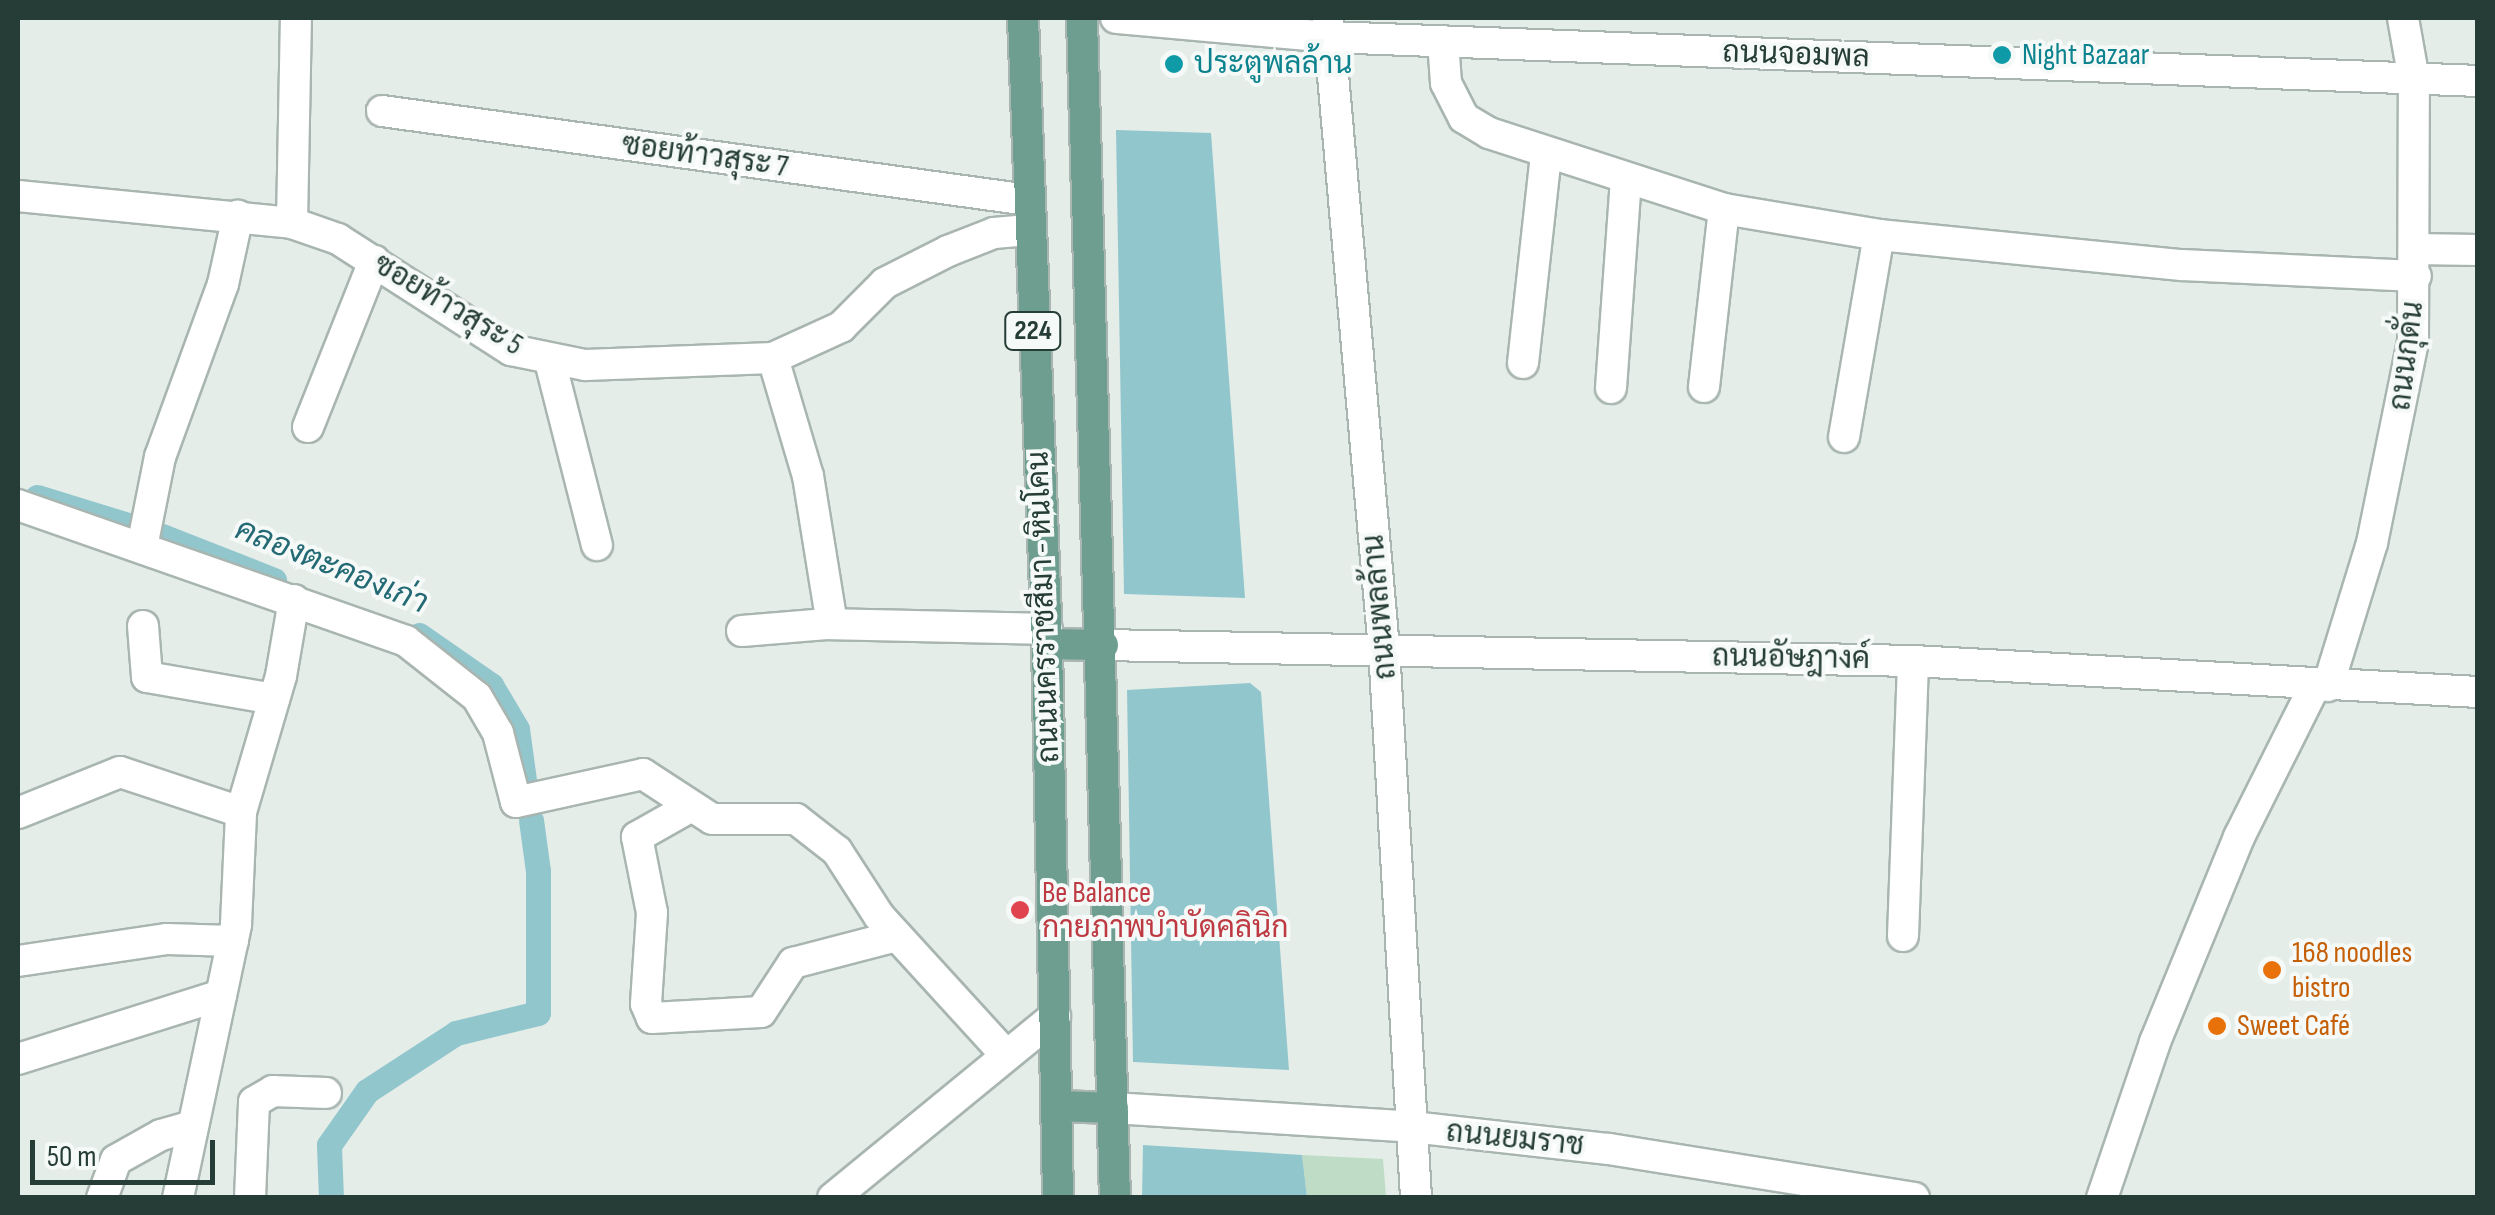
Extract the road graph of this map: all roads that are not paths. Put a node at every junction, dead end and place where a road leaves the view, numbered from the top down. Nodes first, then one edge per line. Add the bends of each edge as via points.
1 (296, 18) edge
2 (1023, 18) edge
3 (1082, 18) edge
4 (1116, 18) edge
5 (2403, 18) edge
6 (1329, 27) edge
7 (1442, 41) junction
8 (2414, 80) junction
9 (2478, 81) edge
10 (382, 111) dead end
11 (1546, 153) junction
12 (1626, 179) junction
13 (18, 196) edge
14 (1724, 209) junction
15 (1028, 215) junction
16 (238, 216) junction
17 (292, 223) junction
18 (1879, 235) junction
19 (2478, 250) edge
20 (374, 261) junction
21 (2415, 262) junction
22 (772, 358) junction
23 (550, 361) junction
24 (1524, 363) dead end
25 (1704, 387) dead end
26 (1612, 388) dead end
27 (308, 427) dead end
28 (1844, 437) dead end
29 (18, 506) edge
30 (597, 545) dead end
31 (142, 547) junction
32 (294, 600) junction
33 (832, 624) junction
34 (144, 626) dead end
35 (742, 631) dead end
36 (1047, 637) junction
37 (1103, 645) junction
38 (1384, 650) junction
39 (1914, 661) junction
40 (2321, 686) junction
41 (2478, 692) edge
42 (274, 699) junction
43 (690, 807) junction
44 (241, 812) junction
45 (18, 813) edge
46 (897, 936) junction
47 (1904, 936) dead end
48 (232, 941) junction
49 (18, 961) edge
50 (221, 995) junction
51 (1056, 1016) junction
52 (1005, 1054) junction
53 (18, 1059) edge
54 (326, 1094) dead end
55 (1057, 1106) junction
56 (1114, 1108) junction
57 (193, 1126) junction
58 (1412, 1127) junction
59 (102, 1198) edge
60 (178, 1198) edge
61 (250, 1198) edge
62 (833, 1198) edge
63 (1058, 1198) edge
64 (1115, 1198) edge
65 (1416, 1198) edge
66 (1914, 1198) edge
67 (2102, 1198) edge

1 - 17 street
2 - 15 main road, ถนนนครราชสีมา - หินโคน / 224
3 - 37 main road
4 - 6 street, ถนนจอมพล
5 - 8 street, ถนนกุดั่น
6 - 7 street, ถนนจอมพล
6 - 38 street, ถนนพลล้าน
7 - 8 street, ถนนจอมพล
7 - 11 street via 1446,83 1464,118
8 - 9 street, ถนนจอมพล
8 - 21 street, ถนนกุดั่น
10 - 15 street, ซอยท้าวสุระ 7
11 - 12 street
11 - 24 street
12 - 14 street
12 - 26 street
13 - 16 street, ซอยท้าวสุระ 5
14 - 18 street
14 - 25 street
15 - 22 street, ซอยท้าวสุระ 5 via 885,283 841,327
15 - 36 main road, ถนนนครราชสีมา - หินโคน / 224
16 - 17 street, ซอยท้าวสุระ 5
16 - 31 street via 223,284 160,457
17 - 20 street, ซอยท้าวสุระ 5
18 - 21 street via 2182,265
18 - 28 street
19 - 21 street
20 - 23 street, ซอยท้าวสุระ 5 via 511,350
20 - 27 street
21 - 40 street, ถนนกุดั่น via 2404,402
22 - 23 street, ซอยท้าวสุระ 5 via 664,366
22 - 33 street via 808,476
23 - 30 street
29 - 31 street
31 - 32 street
32 - 42 street
32 - 43 street via 406,641 477,697 498,733 516,802 643,774
33 - 35 street
33 - 36 street
34 - 42 street via 147,678
36 - 37 main road
36 - 51 main road, ถนนนครราชสีมา - หินโคน / 224
37 - 38 street, ถนนอัษฎางค์
37 - 56 main road
38 - 39 street, ถนนอัษฎางค์
38 - 58 street, ถนนพลล้าน
39 - 40 street, ถนนอัษฎางค์
39 - 47 street
40 - 41 street, ถนนอัษฎางค์
40 - 67 street, ถนนกุดั่น via 2239,838 2155,1042
42 - 44 street
43 - 46 street via 712,819 796,819 837,852
43 - 46 street via 636,837 654,926 646,1004 652,1018 760,1012 793,963
44 - 45 street via 120,772
44 - 48 street
46 - 52 street
48 - 49 street via 167,939
48 - 50 street
50 - 53 street
50 - 57 street
51 - 52 street
51 - 55 main road, ถนนนครราชสีมา - หินโคน / 224
52 - 62 street
54 - 61 street via 272,1091 254,1102
55 - 56 main road
55 - 63 main road, ถนนนครราชสีมา - หินโคน / 224
56 - 58 street, ถนนยมราช
56 - 64 main road
57 - 59 street via 160,1135 116,1160
57 - 60 street
58 - 65 street, ถนนพลล้าน
58 - 66 street, ถนนยมราช

